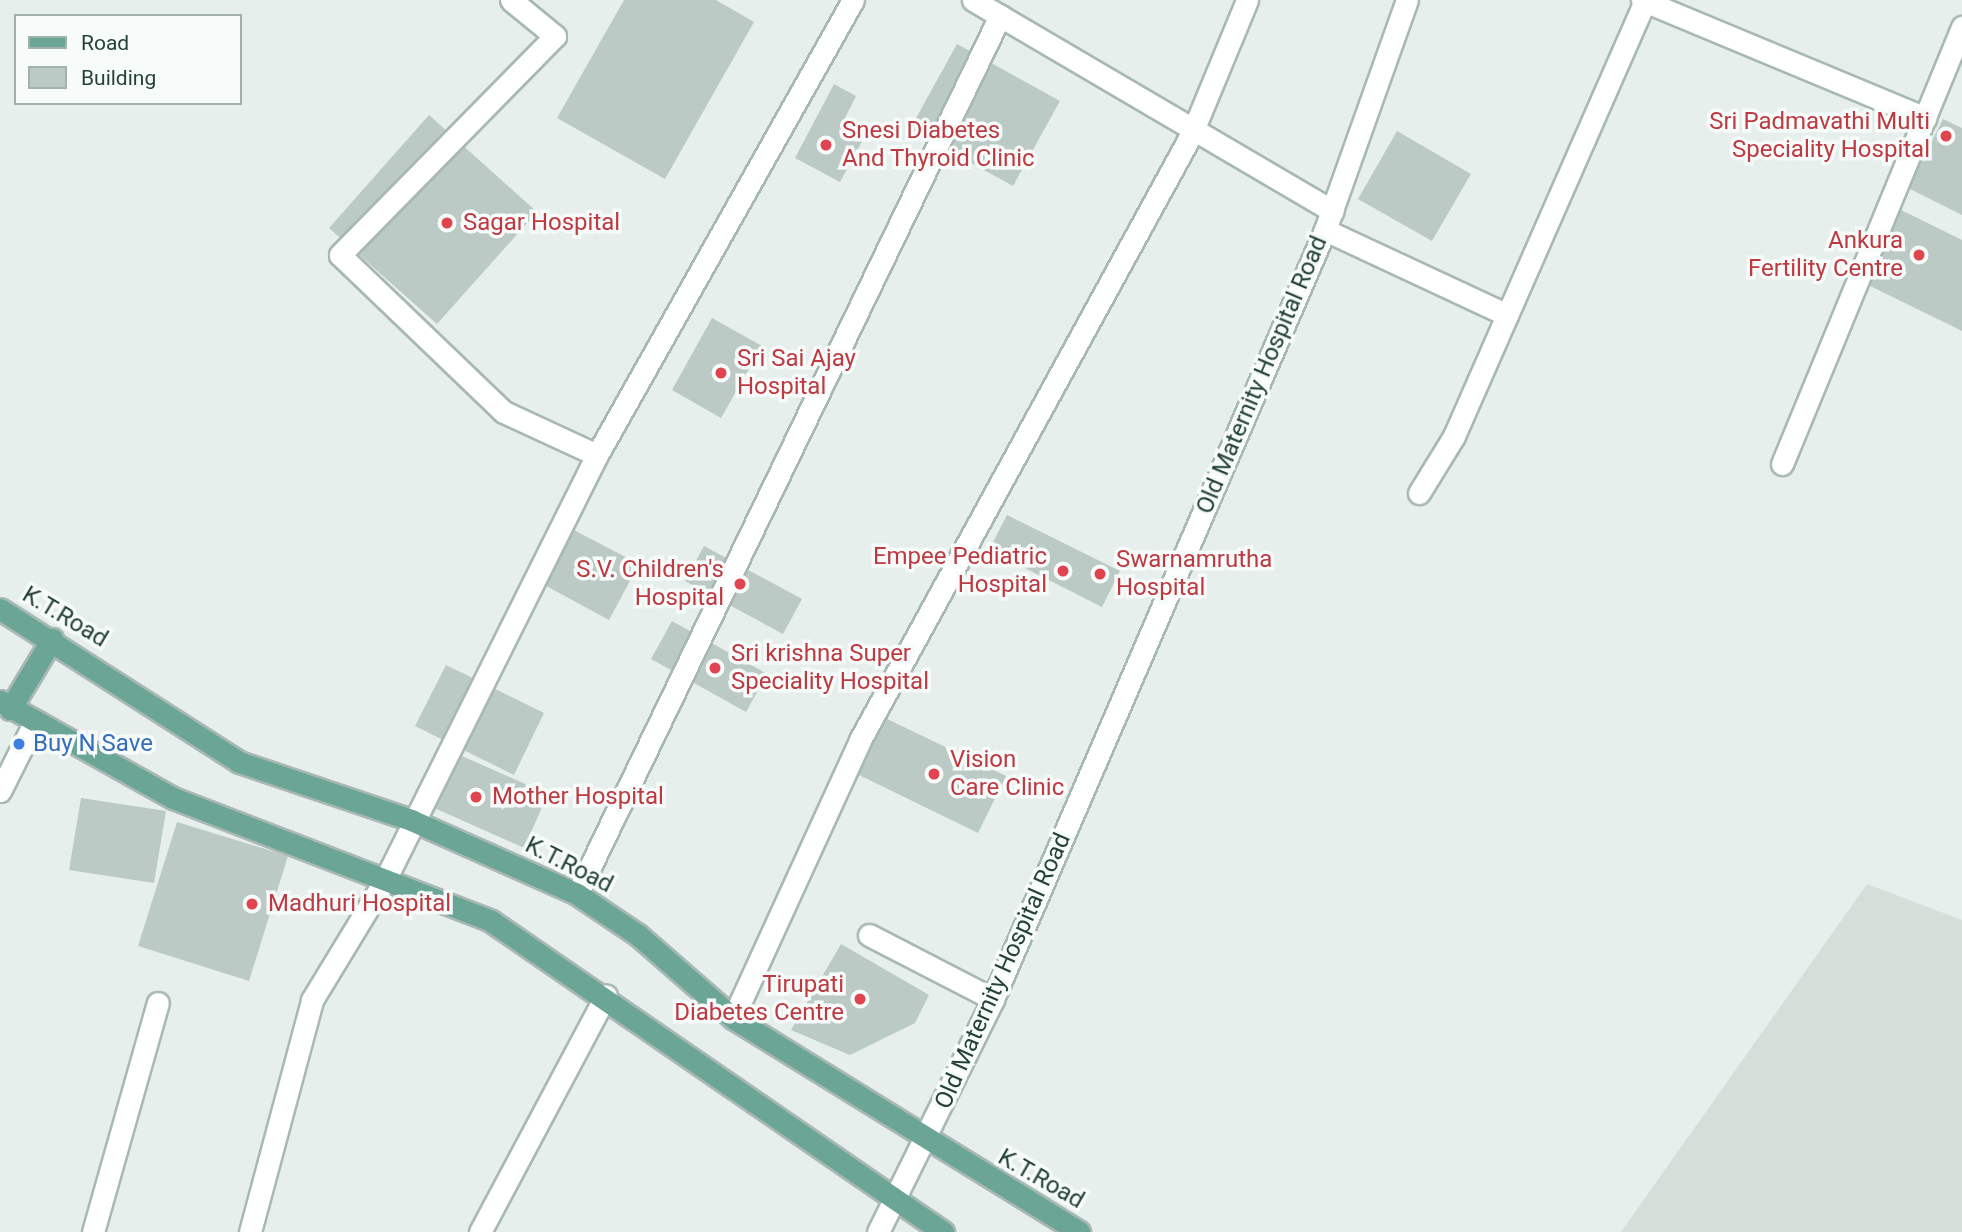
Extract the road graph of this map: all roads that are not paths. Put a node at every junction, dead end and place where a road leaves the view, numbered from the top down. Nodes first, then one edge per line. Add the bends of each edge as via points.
1 (511, 0) edge
2 (853, 0) edge
3 (973, 0) edge
4 (1247, 0) edge
5 (1407, 0) edge
6 (1644, 1) edge
7 (1000, 16) junction
8 (1962, 27) edge
9 (1925, 118) junction
10 (1192, 133) junction
11 (1329, 220) junction
12 (1507, 315) junction
13 (597, 455) junction
14 (1782, 464) dead end
15 (1419, 493) dead end
16 (0, 608) edge
17 (52, 639) junction
18 (5, 705) edge
19 (34, 723) junction
20 (0, 790) edge
21 (411, 820) junction
22 (385, 880) junction
23 (577, 894) junction
24 (869, 935) dead end
25 (606, 995) junction
26 (993, 999) junction
27 (158, 1003) dead end
28 (733, 1018) junction
29 (926, 1142) junction
30 (894, 1202) junction
31 (93, 1232) edge
32 (250, 1232) edge
33 (480, 1232) edge
34 (878, 1232) edge
35 (943, 1232) edge
36 (1079, 1232) edge

1 - 13 street via 555,36 340,255 504,412
2 - 13 street
3 - 7 street
4 - 10 street
5 - 11 street, Old Maternity Hospital Road
6 - 9 street
6 - 12 street
7 - 10 street
7 - 23 street
8 - 9 street
9 - 14 street
10 - 11 street
10 - 28 street via 860,740
11 - 12 street
11 - 26 street, Old Maternity Hospital Road
12 - 15 street via 1454,436
13 - 21 street
16 - 17 main road, K.T.Road
17 - 18 main road
17 - 21 main road, K.T.Road via 239,762
18 - 19 main road
19 - 20 street
19 - 22 main road via 173,798
21 - 22 street
21 - 23 main road, K.T.Road
22 - 25 main road via 491,921
22 - 32 street via 312,1000
23 - 28 main road, K.T.Road via 648,943
24 - 26 street
25 - 30 main road
25 - 33 street
26 - 29 street, Old Maternity Hospital Road
27 - 31 street
28 - 29 main road, K.T.Road
29 - 30 street, Old Maternity Hospital Road
29 - 36 main road, K.T.Road
30 - 34 street, Old Maternity Hospital Road
30 - 35 main road

